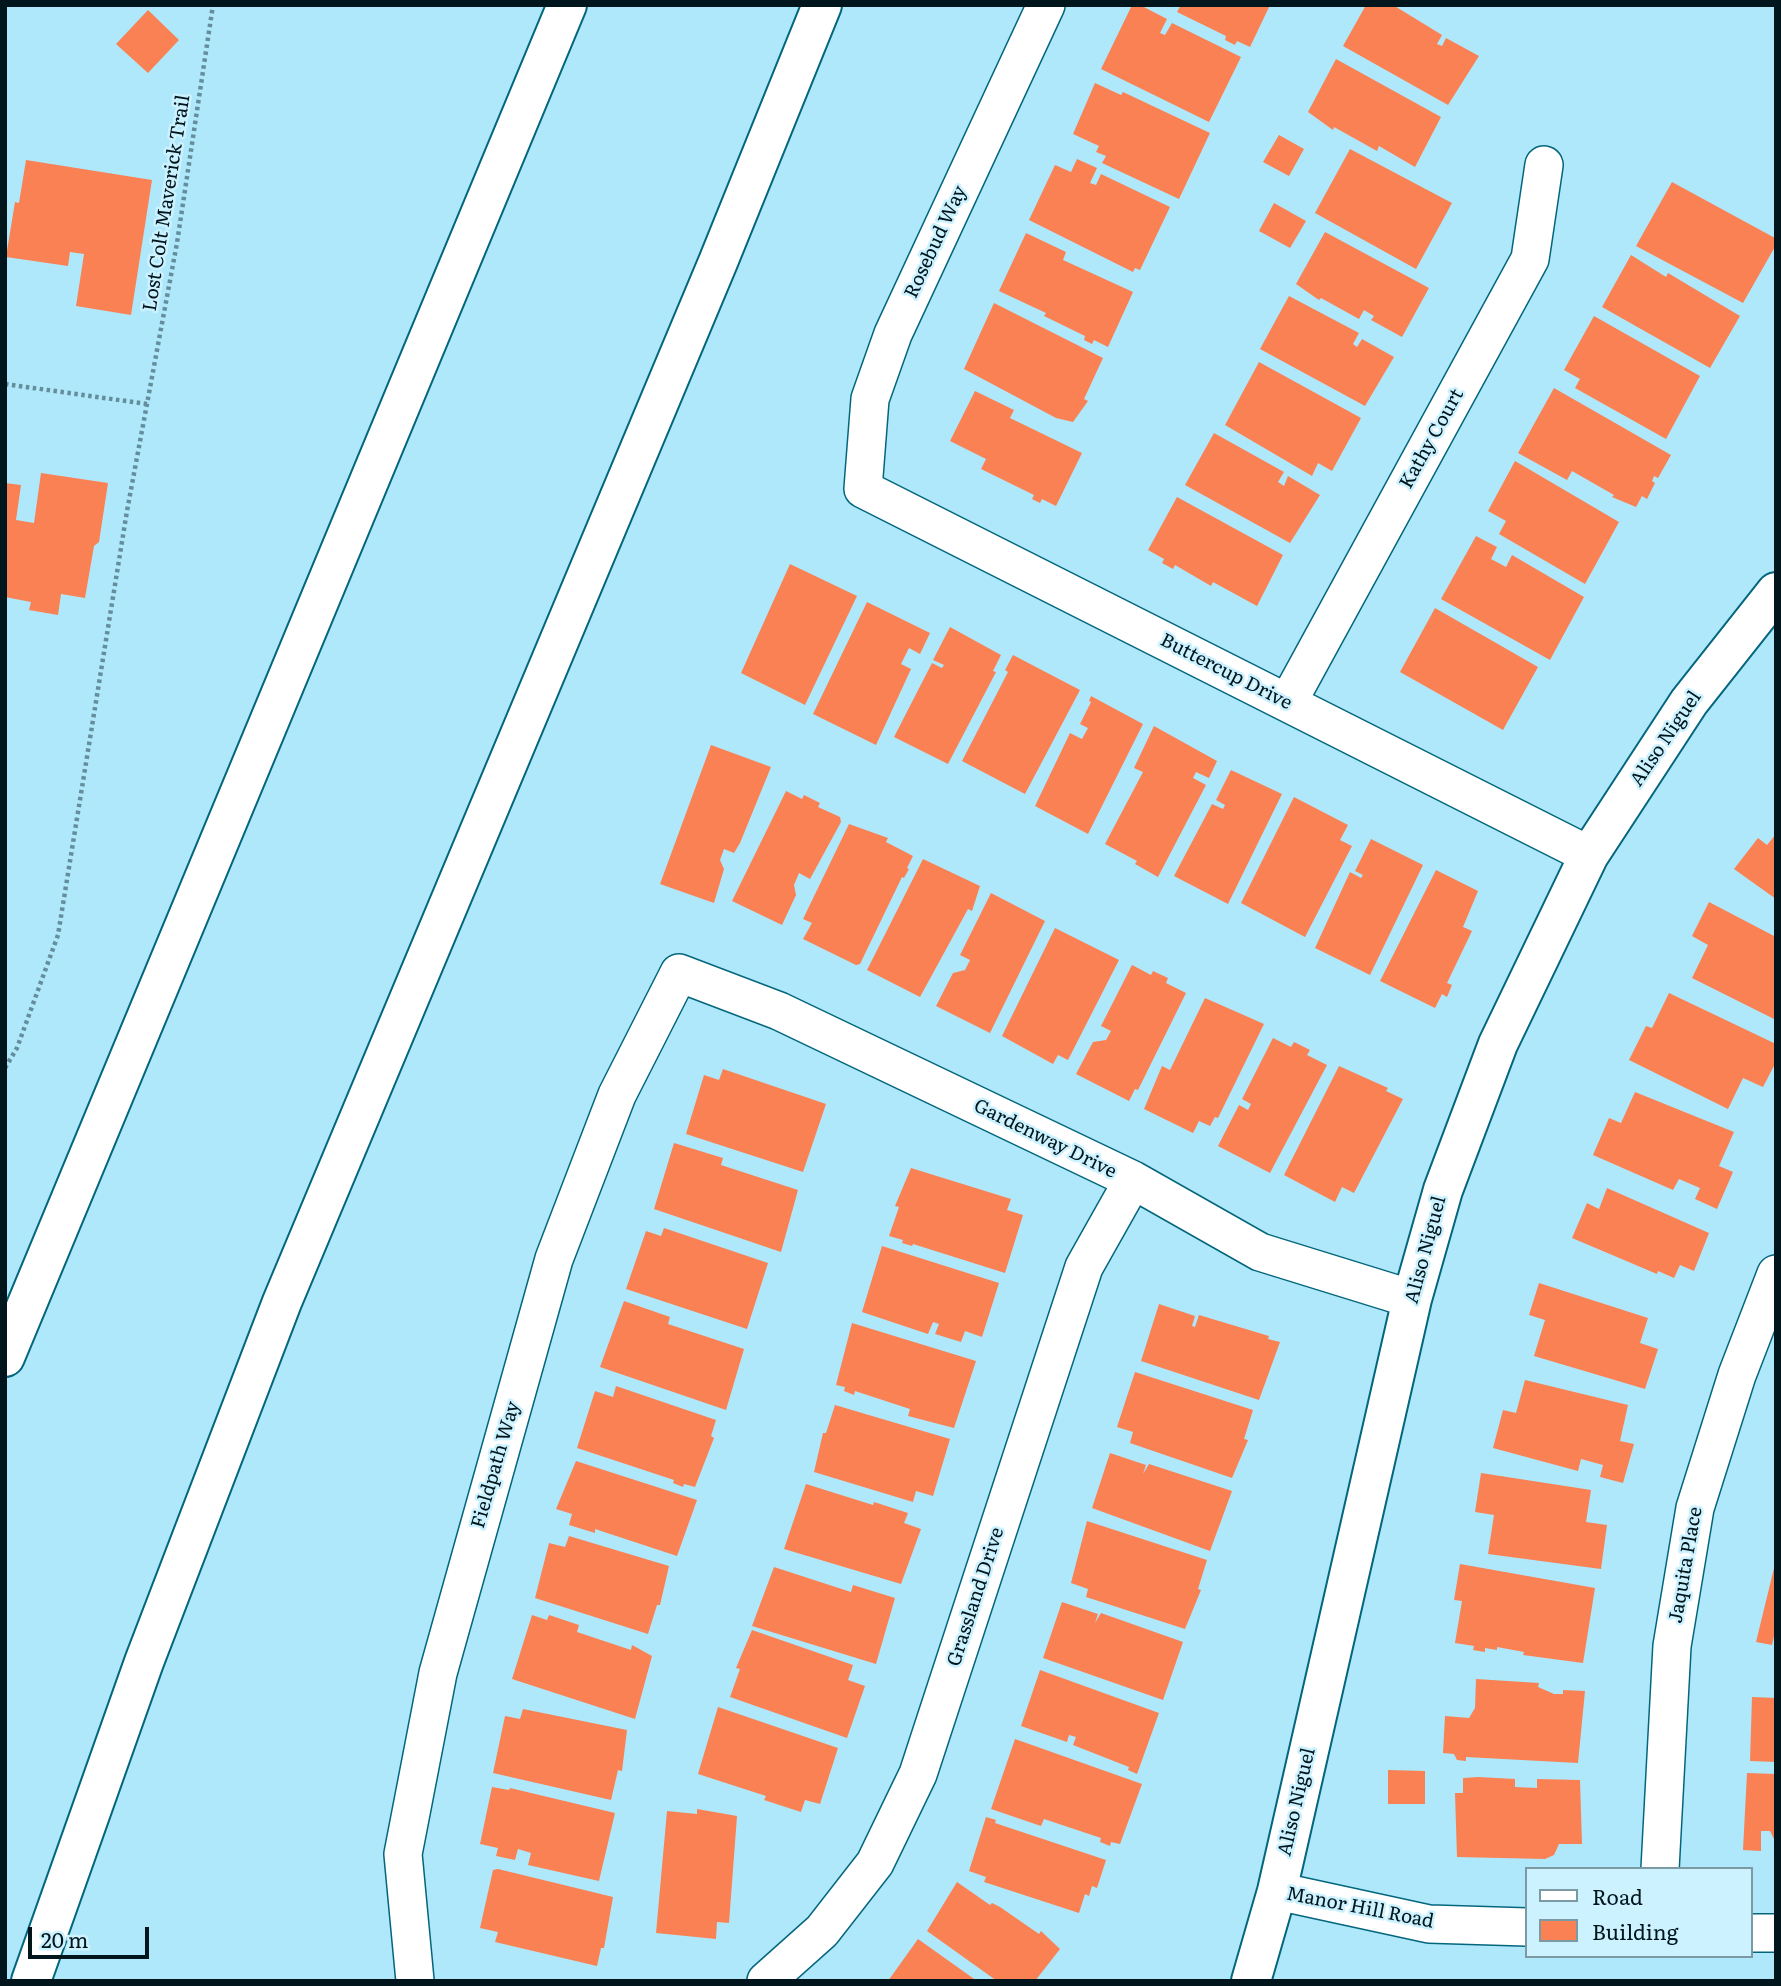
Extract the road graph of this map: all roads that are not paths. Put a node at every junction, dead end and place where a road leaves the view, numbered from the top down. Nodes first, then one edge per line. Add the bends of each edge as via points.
1 (567, 5) edge
2 (822, 5) edge
3 (1046, 5) edge
4 (1544, 165) dead end
5 (863, 489) joint
6 (1776, 592) edge
7 (1288, 702) junction
8 (1589, 855) junction
9 (679, 973) joint
10 (1133, 1180) junction
11 (1776, 1274) edge
12 (1412, 1299) junction
13 (5, 1357) edge
14 (1660, 1867) edge
15 (1276, 1891) junction
16 (1526, 1927) edge
17 (1753, 1933) edge
18 (1776, 1933) edge
19 (36, 1971) edge
20 (415, 1981) edge
21 (766, 1981) edge
22 (1251, 1981) edge

1 - 13 main road
2 - 19 main road via 282,1302 144,1662
3 - 5 street, Rosebud Way via 893,334 870,399
4 - 7 street, Kathy Court via 1530,259
5 - 7 street, Buttercup Drive
6 - 8 main road, Aliso Niguel via 1689,702
7 - 8 street, Buttercup Drive
8 - 12 main road, Aliso Niguel via 1498,1044 1443,1190
9 - 10 street, Gardenway Drive via 779,1011
9 - 20 street, Fieldpath Way via 617,1095 554,1259 438,1672 403,1854
10 - 12 street, Gardenway Drive via 1260,1252
10 - 21 street, Grassland Drive via 1084,1267 918,1774 875,1863 822,1931
11 - 14 street, Jaquita Place via 1737,1375 1695,1508 1672,1646
12 - 15 main road, Aliso Niguel
15 - 16 street, Manor Hill Road via 1429,1924
15 - 22 main road, Aliso Niguel
17 - 18 street

